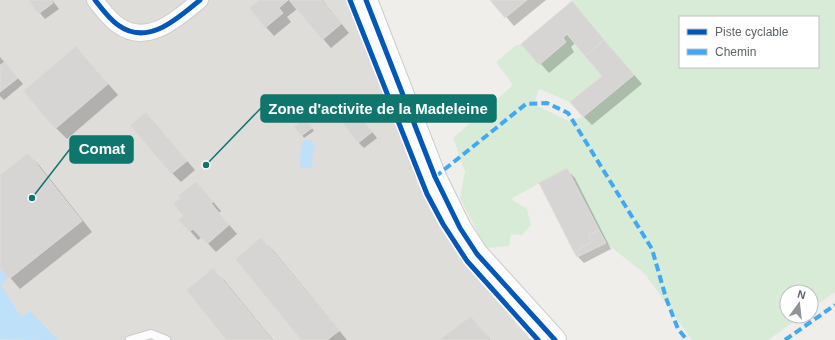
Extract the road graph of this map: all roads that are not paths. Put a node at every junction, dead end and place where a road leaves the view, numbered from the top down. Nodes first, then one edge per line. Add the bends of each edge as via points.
1 (95, 0) edge
2 (200, 0) edge
3 (366, 0) edge
4 (130, 340) edge
5 (166, 340) edge
6 (555, 340) edge

1 - 2 street via 118,26 132,32 144,33 157,31 170,24
3 - 6 street via 440,189 456,222 477,254
4 - 5 lane via 151,334

